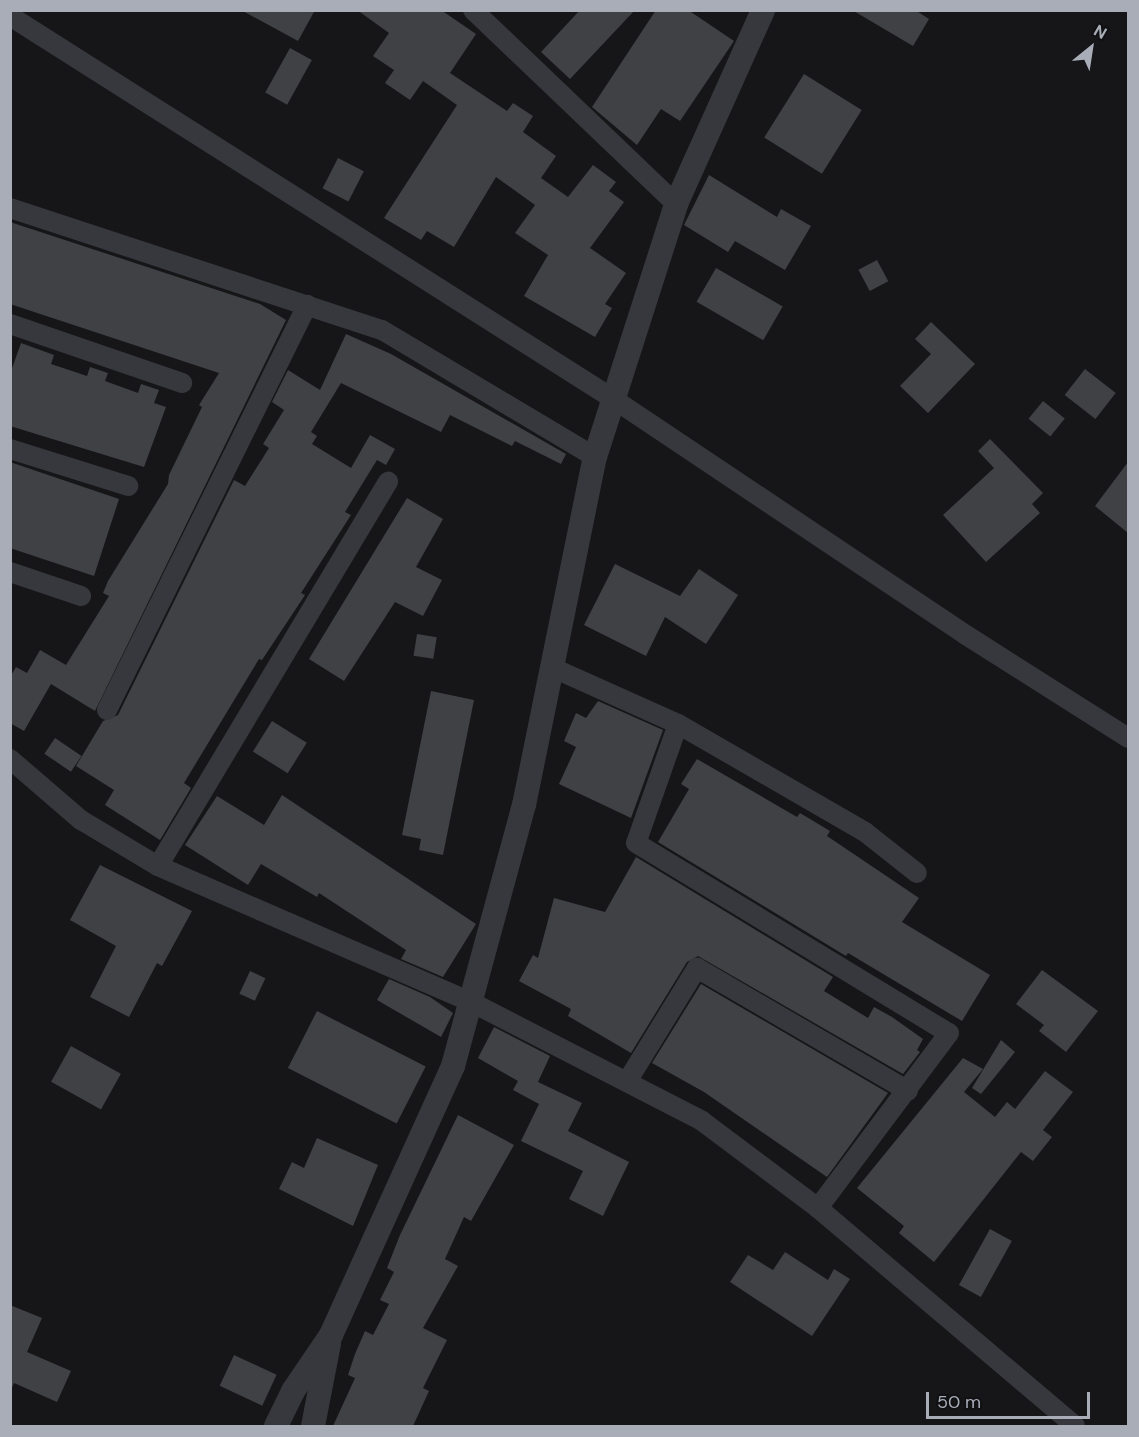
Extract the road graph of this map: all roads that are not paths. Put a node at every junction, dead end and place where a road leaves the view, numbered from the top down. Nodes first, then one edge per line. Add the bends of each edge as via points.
1 (473, 10) edge
2 (763, 10) edge
3 (10, 16) edge
4 (676, 204) junction
5 (10, 208) edge
6 (307, 305) junction
7 (10, 324) edge
8 (182, 383) dead end
9 (615, 400) junction
10 (10, 449) edge
11 (595, 457) junction
12 (388, 481) dead end
13 (128, 486) dead end
14 (10, 572) edge
15 (81, 596) dead end
16 (551, 667) junction
17 (107, 710) dead end
18 (678, 724) junction
19 (1128, 738) edge
20 (10, 759) edge
21 (158, 866) junction
22 (917, 873) dead end
23 (469, 1001) junction
24 (628, 1080) junction
25 (908, 1091) junction
26 (818, 1208) junction
27 (331, 1335) junction
28 (276, 1426) edge
29 (312, 1426) edge
30 (1075, 1426) edge

1 - 4 street
2 - 4 street
3 - 9 street
4 - 9 street
5 - 6 street
6 - 11 street via 382,330
6 - 17 street
7 - 8 street
9 - 11 street
9 - 19 street via 966,635
10 - 13 street
11 - 16 street
12 - 21 street
14 - 15 street
16 - 18 street
16 - 23 street via 524,805
18 - 22 street via 865,832
18 - 25 street via 636,843 949,1033
20 - 21 street via 81,820
21 - 23 street
23 - 24 street
23 - 27 street via 453,1066
24 - 25 street via 697,968
24 - 26 street via 702,1121
25 - 26 street
26 - 30 street
27 - 28 street via 293,1391
27 - 29 street via 320,1404

